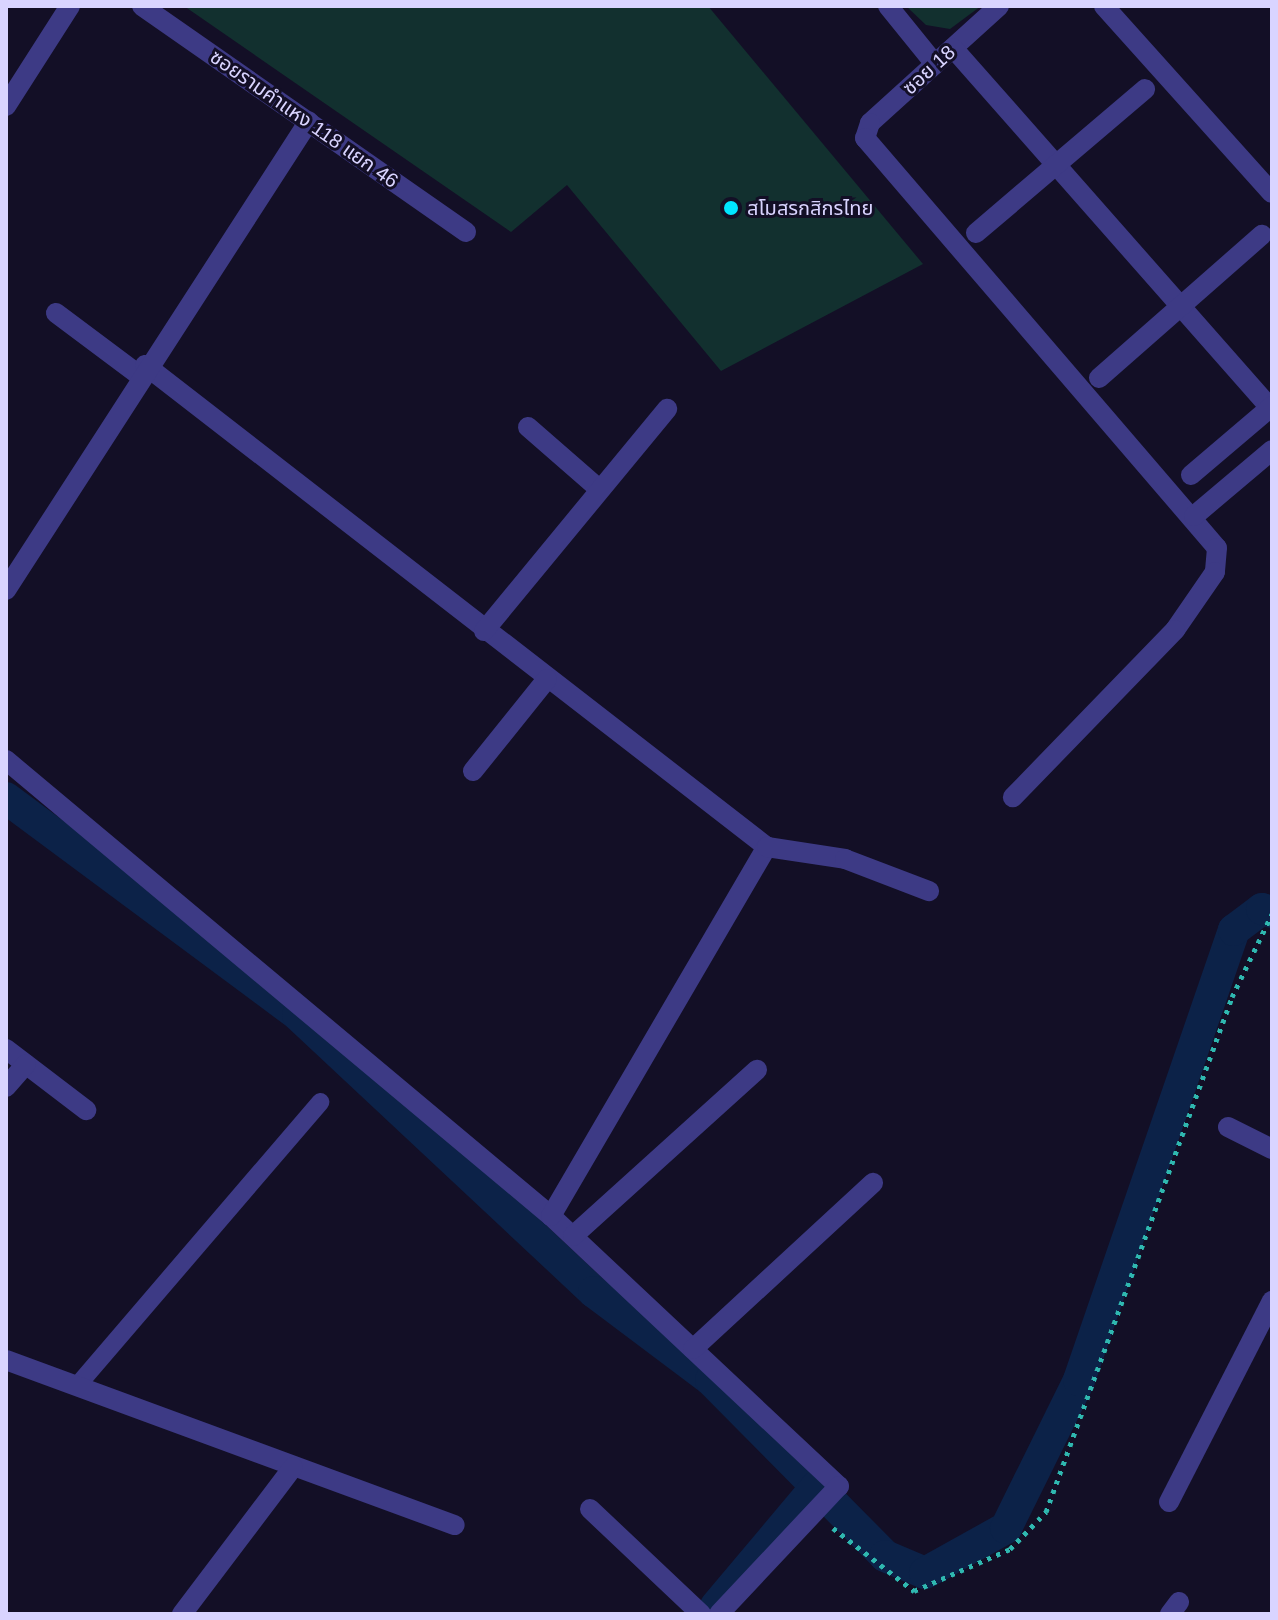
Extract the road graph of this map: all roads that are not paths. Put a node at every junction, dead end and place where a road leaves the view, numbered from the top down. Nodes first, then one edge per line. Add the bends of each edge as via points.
1 (70, 6) edge
2 (142, 6) edge
3 (888, 6) edge
4 (999, 6) edge
5 (1104, 6) edge
6 (953, 48) junction
7 (935, 64) junction
8 (1145, 89) dead end
9 (6, 106) edge
10 (309, 121) junction
11 (1056, 165) junction
12 (1272, 193) edge
13 (466, 232) dead end
14 (976, 233) dead end
15 (1262, 235) dead end
16 (1180, 307) junction
17 (56, 313) dead end
18 (142, 370) junction
19 (1099, 378) dead end
20 (1271, 407) edge
21 (667, 409) dead end
22 (528, 427) dead end
23 (1272, 450) edge
24 (1191, 475) dead end
25 (599, 489) junction
26 (1194, 516) junction
27 (6, 590) edge
28 (484, 631) junction
29 (547, 679) junction
30 (6, 760) edge
31 (473, 771) dead end
32 (1013, 797) dead end
33 (767, 847) junction
34 (929, 891) dead end
35 (6, 1049) edge
36 (26, 1064) junction
37 (757, 1070) dead end
38 (6, 1087) edge
39 (320, 1102) dead end
40 (86, 1110) dead end
41 (1228, 1127) dead end
42 (1272, 1149) edge
43 (873, 1183) dead end
44 (551, 1216) junction
45 (573, 1236) junction
46 (1272, 1301) edge
47 (693, 1349) junction
48 (6, 1360) edge
49 (77, 1386) junction
50 (293, 1467) junction
51 (1169, 1502) dead end
52 (590, 1509) dead end
53 (455, 1525) dead end
54 (182, 1614) edge
55 (701, 1614) edge
56 (719, 1614) edge

1 - 9 street
2 - 10 street, ซอยรามคำแหง 118 แยก 46
3 - 7 street
4 - 6 street, ซอย 18
5 - 12 street
6 - 7 street, ซอย 18
6 - 11 street
7 - 26 street, ซอย 18 via 870,123 865,138 1079,396
8 - 11 street
10 - 13 street, ซอยรามคำแหง 118 แยก 46
10 - 18 street
11 - 14 street
11 - 16 street
15 - 16 street
16 - 19 street
16 - 20 street
17 - 18 street
18 - 27 street
18 - 28 street
20 - 24 street
21 - 25 street
22 - 25 street
23 - 26 street
25 - 28 street
26 - 32 street via 1217,548 1215,572 1175,630
28 - 29 street
29 - 31 street
29 - 33 street
30 - 44 street
33 - 34 street via 845,859
33 - 44 street
35 - 36 street
36 - 38 street
36 - 40 street
37 - 45 street
39 - 49 lane
41 - 42 street
43 - 47 street
44 - 45 street
45 - 47 street
46 - 51 street
47 - 56 street via 839,1486 810,1510
48 - 49 street
49 - 50 street
50 - 53 street
50 - 54 street
52 - 55 street

